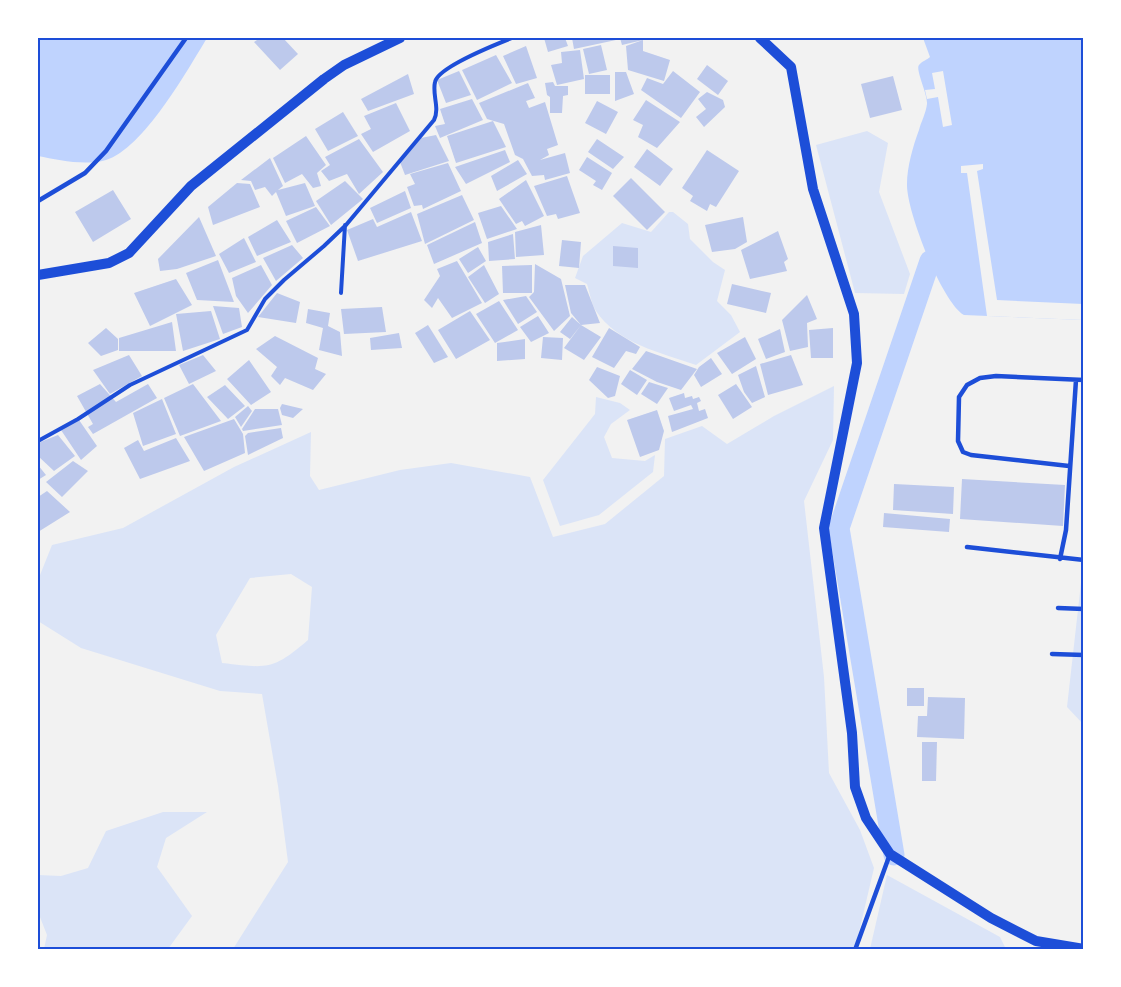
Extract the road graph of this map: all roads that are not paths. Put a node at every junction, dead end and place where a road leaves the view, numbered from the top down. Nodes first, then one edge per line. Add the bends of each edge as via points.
1 (186, 38) edge
2 (400, 38) edge
3 (760, 38) edge
4 (38, 201) edge
5 (38, 275) edge
6 (1076, 380) junction
7 (1083, 380) edge
8 (1069, 466) junction
9 (967, 547) dead end
10 (1060, 559) junction
11 (1083, 561) edge
12 (1058, 608) dead end
13 (1083, 609) edge
14 (1052, 654) dead end
15 (1083, 655) edge
16 (890, 854) junction
17 (1083, 949) edge
18 (855, 950) edge

1 - 4 lane via 106,151 85,173
2 - 5 street via 324,79 191,186 129,253 110,263
3 - 16 street via 790,67 813,189 854,314 857,363 824,528 852,733 855,787 866,818
6 - 7 lane
6 - 8 lane
6 - 8 lane via 980,378 959,397 958,441 963,452
8 - 10 lane via 1066,530
9 - 10 lane
10 - 11 lane
12 - 13 lane
14 - 15 lane
16 - 17 street via 991,918 1036,941
16 - 18 lane

